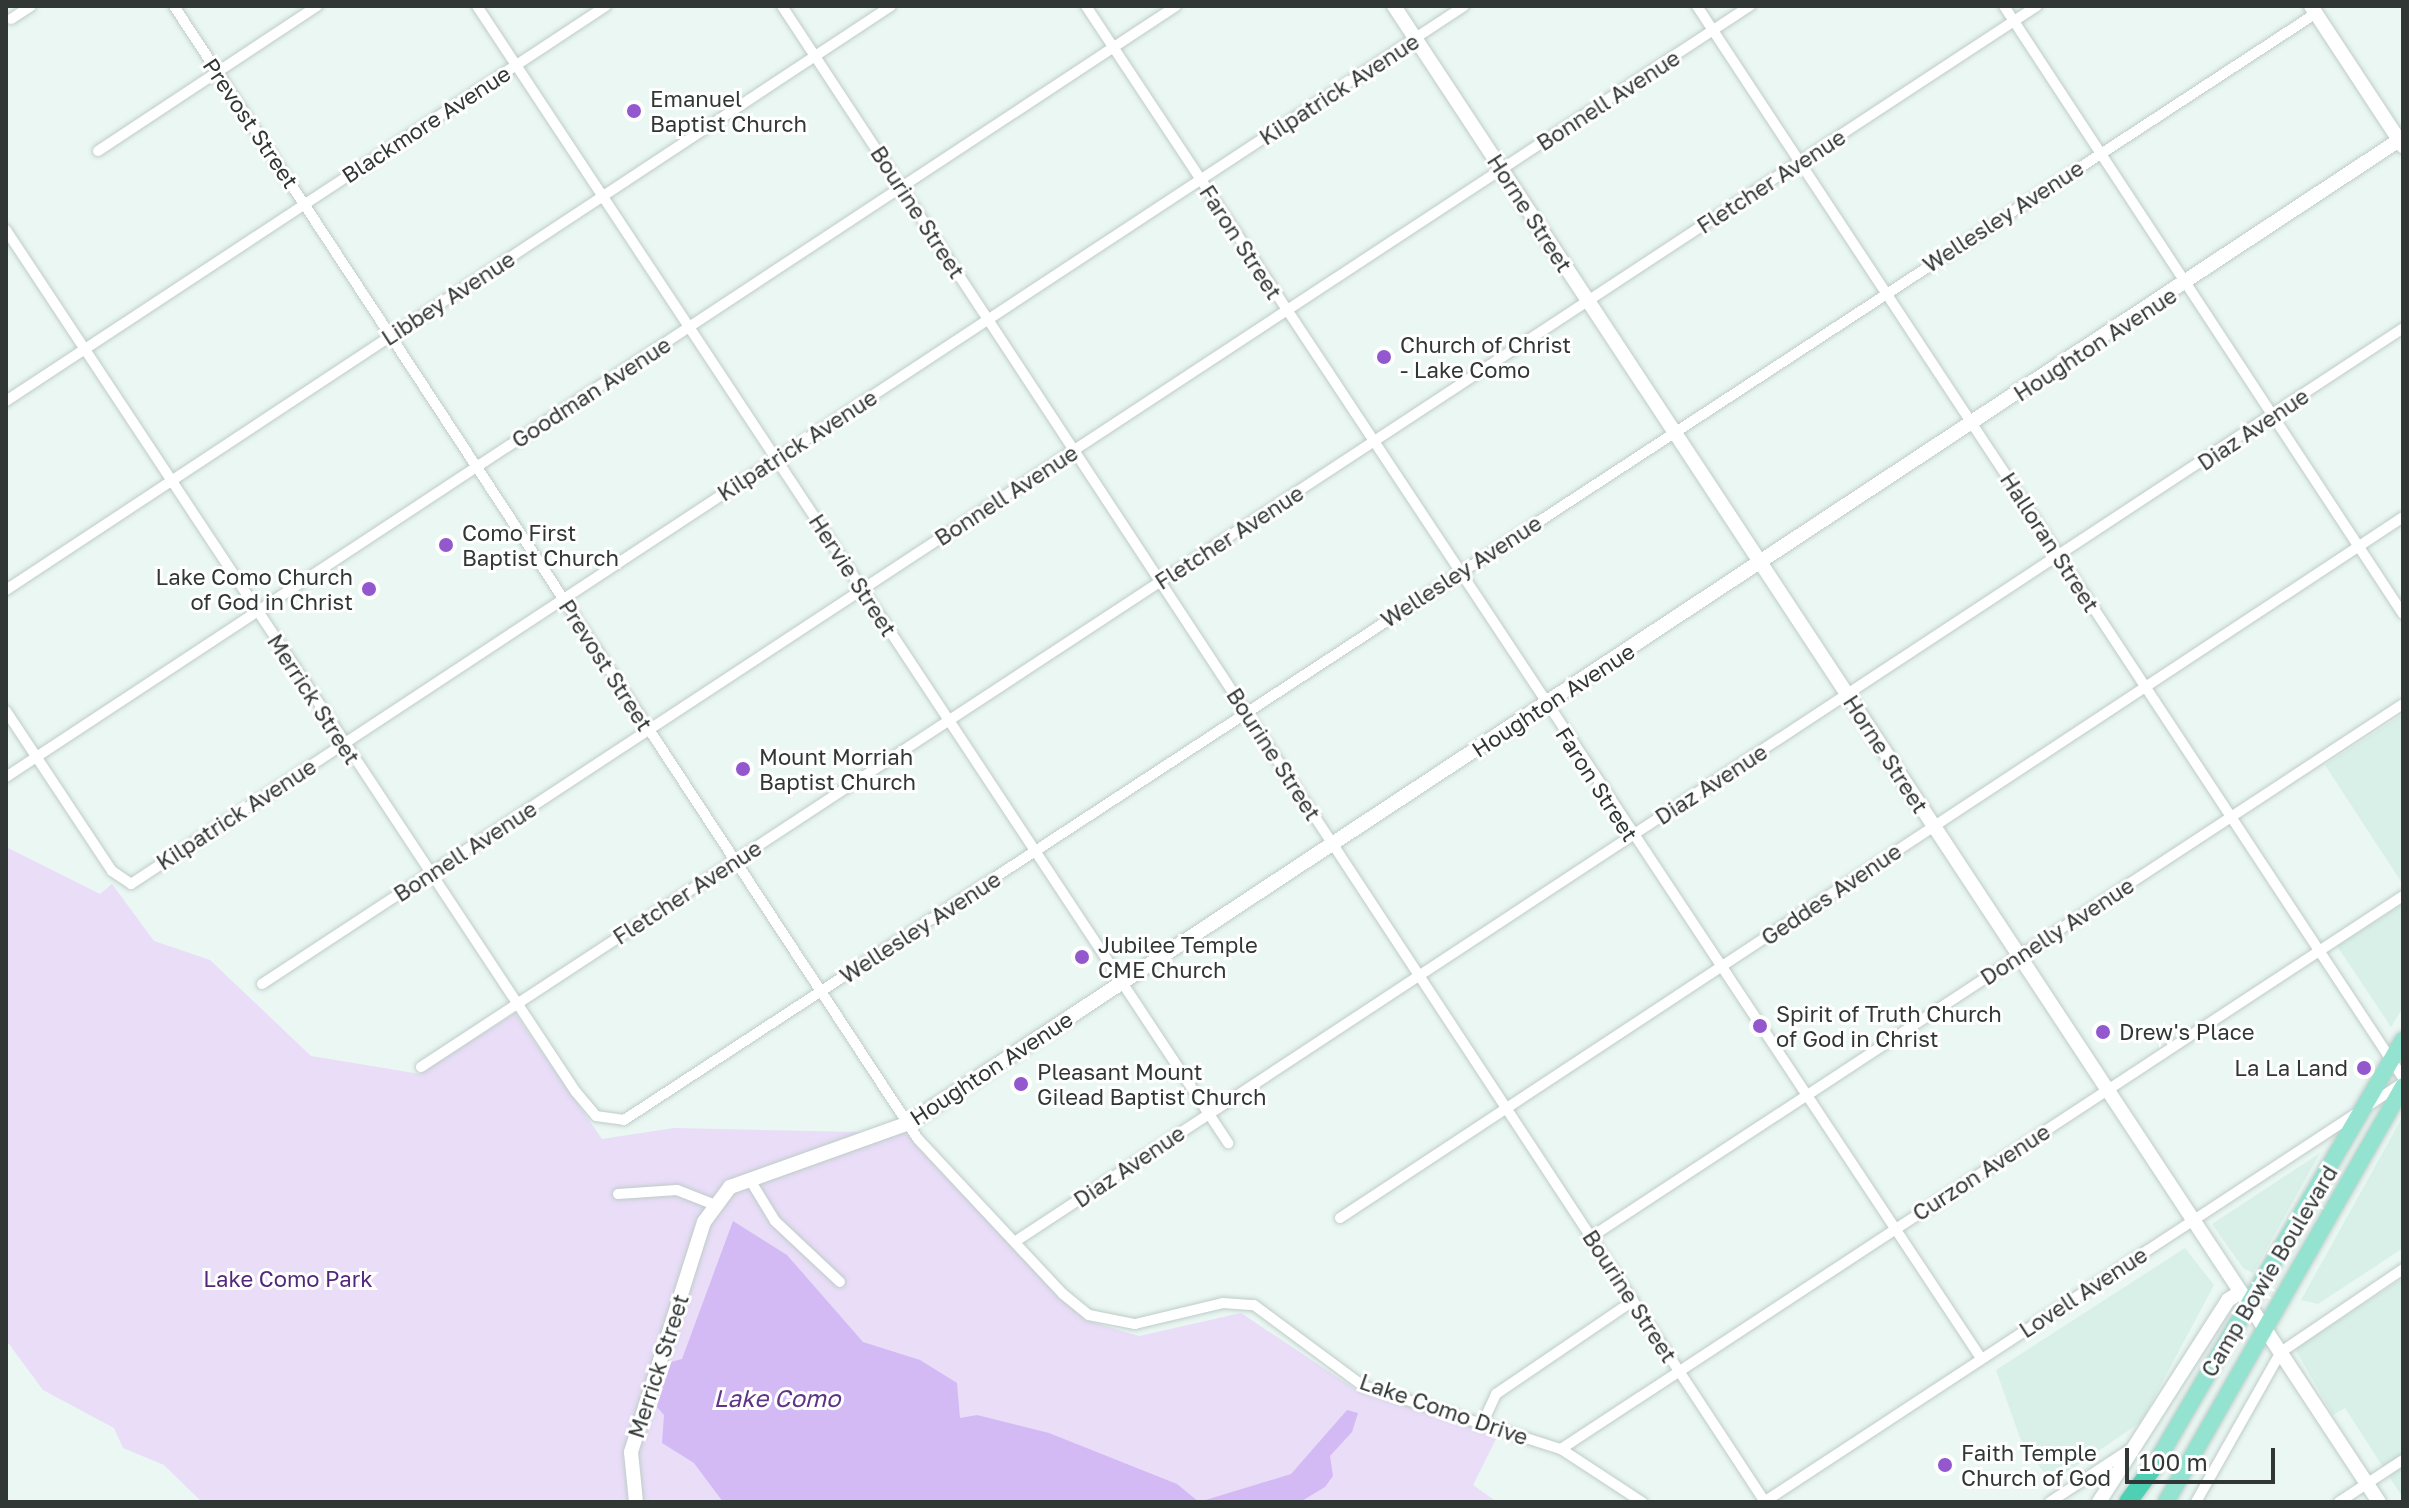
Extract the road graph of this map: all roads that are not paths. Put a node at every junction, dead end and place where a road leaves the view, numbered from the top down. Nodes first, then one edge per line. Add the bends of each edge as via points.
1 (31, 6) edge
2 (174, 6) edge
3 (317, 6) edge
4 (477, 6) edge
5 (606, 6) edge
6 (782, 6) edge
7 (891, 6) edge
8 (1086, 6) edge
9 (1176, 6) edge
10 (1394, 6) edge
11 (1464, 6) edge
12 (1697, 6) edge
13 (1750, 6) edge
14 (2004, 6) edge
15 (2037, 6) edge
16 (2313, 10) edge
17 (11, 19) dead end
18 (2014, 21) junction
19 (1713, 30) junction
20 (1415, 38) junction
21 (1113, 47) junction
22 (815, 56) junction
23 (516, 65) junction
24 (217, 72) junction
25 (2401, 143) edge
26 (98, 151) dead end
27 (2100, 153) junction
28 (1800, 162) junction
29 (1502, 169) junction
30 (1200, 180) junction
31 (901, 187) junction
32 (603, 196) junction
33 (305, 204) junction
34 (6, 230) edge
35 (2186, 284) junction
36 (1886, 293) junction
37 (1588, 301) junction
38 (1286, 311) junction
39 (988, 319) junction
40 (690, 328) junction
41 (2403, 328) edge
42 (392, 335) junction
43 (84, 349) junction
44 (6, 401) edge
45 (2274, 416) junction
46 (1973, 424) junction
47 (1674, 431) junction
48 (1373, 442) junction
49 (1074, 450) junction
50 (776, 459) junction
51 (478, 467) junction
52 (171, 481) junction
53 (2403, 517) edge
54 (2359, 547) junction
55 (2060, 556) junction
56 (1761, 563) junction
57 (1459, 573) junction
58 (1160, 582) junction
59 (6, 590) edge
60 (862, 590) junction
61 (563, 599) junction
62 (257, 612) junction
63 (2403, 614) edge
64 (2146, 687) junction
65 (1847, 695) junction
66 (2403, 704) edge
67 (1546, 705) junction
68 (6, 711) edge
69 (1246, 712) junction
70 (949, 721) junction
71 (649, 730) junction
72 (344, 744) junction
73 (35, 756) junction
74 (6, 777) edge
75 (2231, 817) junction
76 (1933, 825) junction
77 (1632, 836) junction
78 (1333, 844) junction
79 (1035, 851) junction
80 (736, 861) junction
81 (430, 874) junction
82 (2403, 896) edge
83 (2319, 950) junction
84 (2019, 956) junction
85 (1720, 970) junction
86 (1419, 975) junction
87 (1122, 983) junction
88 (262, 984) dead end
89 (822, 992) junction
90 (516, 1005) junction
91 (2403, 1040) edge
92 (2391, 1061) junction
93 (421, 1067) dead end
94 (2403, 1082) edge
95 (2107, 1089) junction
96 (1804, 1097) junction
97 (1506, 1108) junction
98 (2364, 1108) junction
99 (1208, 1113) junction
100 (605, 1120) joint
101 (909, 1123) junction
102 (1228, 1143) dead end
103 (750, 1180) junction
104 (618, 1194) dead end
105 (715, 1205) junction
106 (1340, 1218) dead end
107 (2193, 1220) junction
108 (1892, 1231) junction
109 (701, 1232) joint
110 (1591, 1237) junction
111 (1019, 1239) junction
112 (2403, 1269) edge
113 (840, 1282) dead end
114 (2246, 1298) junction
115 (1633, 1301) junction
116 (2265, 1328) junction
117 (2281, 1352) junction
118 (1981, 1358) junction
119 (1679, 1371) junction
120 (1484, 1420) junction
121 (2140, 1443) junction
122 (1561, 1449) junction
123 (2403, 1460) edge
124 (2154, 1466) junction
125 (2367, 1484) junction
126 (2067, 1498) edge
127 (633, 1501) edge
128 (1642, 1502) edge
129 (1765, 1502) edge
130 (2050, 1502) edge
131 (2099, 1502) edge
132 (2128, 1502) edge
133 (2135, 1502) edge
134 (2166, 1502) edge
135 (2196, 1502) edge
136 (2339, 1502) edge
137 (2379, 1502) edge

1 - 17 street
2 - 24 street, Prevost Street
3 - 24 street
4 - 23 street, Hervie Street
5 - 23 street, Blackmore Avenue
6 - 22 street, Bourine Street
7 - 22 street, Libbey Avenue
8 - 21 street, Faron Street
9 - 21 street, Goodman Avenue
10 - 20 street, Horne Street
11 - 20 street, Kilpatrick Avenue
12 - 19 street, Halloran Street
13 - 19 street, Bonnell Avenue
14 - 18 street
15 - 18 street, Fletcher Avenue
16 - 25 street
16 - 27 street, Wellesley Avenue
18 - 27 street
18 - 28 street, Fletcher Avenue
19 - 28 street, Halloran Street
19 - 29 street, Bonnell Avenue
20 - 29 street, Horne Street
20 - 30 street, Kilpatrick Avenue
21 - 30 street, Faron Street
21 - 31 street, Goodman Avenue
22 - 31 street, Bourine Street
22 - 32 street, Libbey Avenue
23 - 32 street, Hervie Street
23 - 33 street, Blackmore Avenue
24 - 26 street
24 - 33 street, Prevost Street
25 - 35 street, Houghton Avenue
27 - 35 street
27 - 36 street, Wellesley Avenue
28 - 36 street, Halloran Street
28 - 37 street, Fletcher Avenue
29 - 37 street, Horne Street
29 - 38 street, Bonnell Avenue
30 - 38 street, Faron Street
30 - 39 street, Kilpatrick Avenue
31 - 39 street, Bourine Street
31 - 40 street, Goodman Avenue
32 - 40 street, Hervie Street
32 - 42 street, Libbey Avenue
33 - 42 street, Prevost Street
33 - 43 street, Blackmore Avenue
34 - 43 street, Merrick Street
35 - 45 street
35 - 46 street, Houghton Avenue
36 - 46 street, Halloran Street
36 - 47 street, Wellesley Avenue
37 - 47 street, Horne Street
37 - 48 street, Fletcher Avenue
38 - 48 street, Faron Street
38 - 49 street, Bonnell Avenue
39 - 49 street, Bourine Street
39 - 50 street, Kilpatrick Avenue
40 - 50 street, Hervie Street
40 - 51 street, Goodman Avenue
41 - 45 street, Diaz Avenue
42 - 51 street, Prevost Street
42 - 52 street, Libbey Avenue
43 - 44 street, Blackmore Avenue
43 - 52 street, Merrick Street
45 - 54 street
45 - 55 street, Diaz Avenue
46 - 55 street, Halloran Street
46 - 56 street, Houghton Avenue
47 - 56 street, Horne Street
47 - 57 street, Wellesley Avenue
48 - 57 street, Faron Street
48 - 58 street, Fletcher Avenue
49 - 58 street, Bourine Street
49 - 60 street, Bonnell Avenue
50 - 60 street, Hervie Street
50 - 61 street, Kilpatrick Avenue
51 - 61 street, Prevost Street
51 - 62 street, Goodman Avenue
52 - 59 street, Libbey Avenue
52 - 62 street, Merrick Street
53 - 54 street, Geddes Avenue
54 - 63 street
54 - 64 street, Geddes Avenue
55 - 64 street, Halloran Street
55 - 65 street, Diaz Avenue
56 - 65 street, Horne Street
56 - 67 street, Houghton Avenue
57 - 67 street, Faron Street
57 - 69 street, Wellesley Avenue
58 - 69 street, Bourine Street
58 - 70 street, Fletcher Avenue
60 - 70 street, Hervie Street
60 - 71 street, Bonnell Avenue
61 - 71 street, Prevost Street
61 - 72 street, Kilpatrick Avenue
62 - 72 street, Merrick Street
62 - 73 street, Goodman Avenue
64 - 75 street, Halloran Street
64 - 76 street, Geddes Avenue
65 - 76 street, Horne Street
65 - 77 street, Diaz Avenue
66 - 75 street, Donnelly Avenue
67 - 77 street, Faron Street
67 - 78 street, Houghton Avenue
68 - 73 street
69 - 78 street, Bourine Street
69 - 79 street, Wellesley Avenue
70 - 79 street, Hervie Street
70 - 80 street, Fletcher Avenue
71 - 80 street, Prevost Street
71 - 81 street, Bonnell Avenue
72 - 73 street, Kilpatrick Avenue via 131,884 112,871
72 - 81 street, Merrick Street
73 - 74 street, Goodman Avenue
75 - 83 street, Halloran Street
75 - 84 street, Donnelly Avenue
76 - 84 street, Horne Street
76 - 85 street, Geddes Avenue
77 - 85 street, Faron Street
77 - 86 street, Diaz Avenue
78 - 86 street, Bourine Street
78 - 87 street, Houghton Avenue
79 - 87 street, Hervie Street
79 - 89 street, Wellesley Avenue
80 - 89 street, Prevost Street
80 - 90 street, Fletcher Avenue
81 - 88 street, Bonnell Avenue
81 - 90 street, Merrick Street
82 - 83 street, Curzon Avenue
83 - 92 street, Halloran Street
83 - 95 street, Curzon Avenue
84 - 95 street, Horne Street
84 - 96 street, Donnelly Avenue
85 - 96 street, Faron Street
85 - 97 street, Geddes Avenue
86 - 97 street, Bourine Street
86 - 99 street, Diaz Avenue
87 - 99 street, Hervie Street
87 - 101 street, Houghton Avenue
89 - 100 street, Wellesley Avenue via 638,1114
89 - 101 street, Prevost Street
90 - 93 street, Fletcher Avenue
90 - 100 street, Merrick Street via 584,1104
91 - 92 main road, Camp Bowie Boulevard
92 - 94 street, Halloran Street
92 - 98 main road, Camp Bowie Boulevard
94 - 98 street, Lovell Avenue
94 - 116 main road, Camp Bowie Boulevard
95 - 107 street, Horne Street
95 - 108 street, Curzon Avenue
96 - 108 street, Faron Street
96 - 110 street, Donnelly Avenue
97 - 106 street, Geddes Avenue
97 - 110 street, Bourine Street
98 - 107 street, Lovell Avenue
98 - 114 main road, Camp Bowie Boulevard
99 - 102 street, Hervie Street
99 - 111 street, Diaz Avenue
101 - 103 street, Houghton Avenue
101 - 111 street, Lake Como Drive
103 - 105 street, Houghton Avenue
103 - 113 street via 775,1221
104 - 105 street via 677,1190
105 - 109 street, Houghton Avenue
107 - 114 street, Horne Street
107 - 118 street, Lovell Avenue
108 - 118 street, Faron Street
108 - 119 street, Curzon Avenue
109 - 127 street, Merrick Street via 631,1452
110 - 115 street, Bourine Street
111 - 120 street, Lake Como Drive via 1089,1315 1135,1324 1223,1303 1254,1305 1363,1386
112 - 117 street
114 - 116 street, Horne Street
114 - 121 street via 2228,1300
114 - 124 main road, Camp Bowie Boulevard
115 - 119 street, Bourine Street
115 - 120 street via 1496,1394
116 - 117 street, Horne Street
116 - 134 main road, Camp Bowie Boulevard
117 - 125 street, Horne Street
117 - 135 street
118 - 129 street, Lovell Avenue
119 - 122 street, Curzon Avenue
119 - 129 street, Bourine Street
120 - 122 street, Lake Como Drive
121 - 126 street
121 - 131 street
122 - 128 street, Lake Como Drive
123 - 125 street
124 - 132 highway
124 - 133 street, Camp Bowie Boulevard
125 - 136 street
125 - 137 street, Horne Street
126 - 130 street

